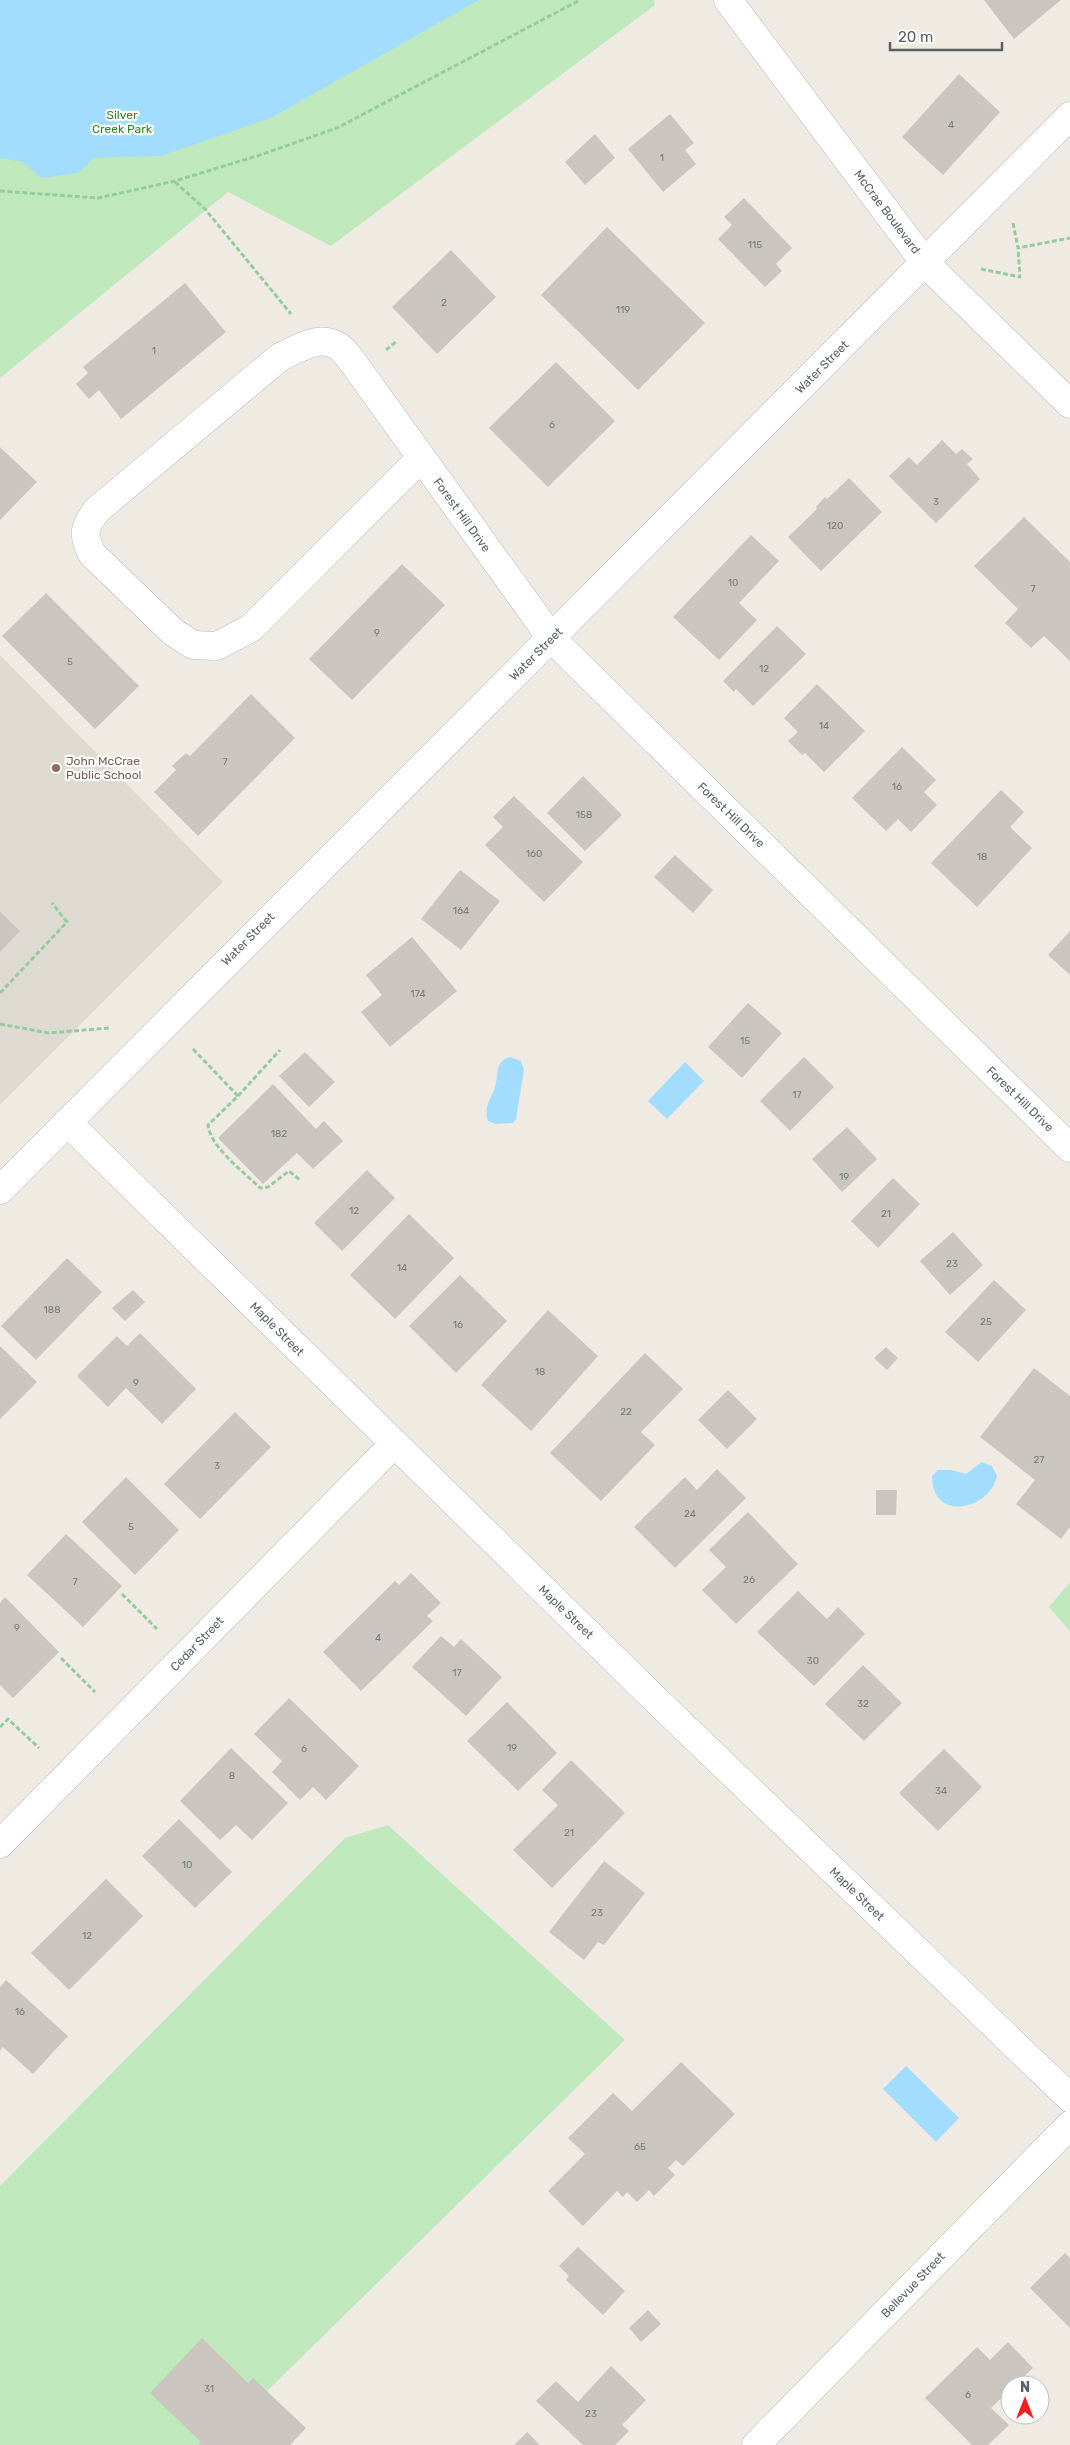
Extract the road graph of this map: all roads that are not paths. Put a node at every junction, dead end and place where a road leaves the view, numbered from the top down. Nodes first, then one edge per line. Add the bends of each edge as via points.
1 (728, 0) edge
2 (1070, 116) edge
3 (925, 263) junction
4 (1070, 404) edge
5 (420, 459) junction
6 (552, 639) junction
7 (67, 1122) junction
8 (1070, 1148) edge
9 (0, 1190) edge
10 (394, 1444) junction
11 (0, 1844) edge
12 (1070, 2098) edge
13 (1070, 2125) edge
14 (756, 2445) edge

1 - 3 street, McCrae Boulevard
2 - 3 street, Water Street
3 - 4 street, McCrae Boulevard
3 - 6 street, Water Street
5 - 5 street, Forest Hill Drive via 343,351 338,346 313,342 280,357 97,510 87,523 85,540 92,554 173,632 193,645 218,646 251,628
5 - 6 street, Forest Hill Drive
6 - 7 street, Water Street
6 - 8 street, Forest Hill Drive
7 - 9 street, Water Street
7 - 10 street, Maple Street
10 - 11 street, Cedar Street
10 - 12 street, Maple Street
13 - 14 street, Bellevue Street

